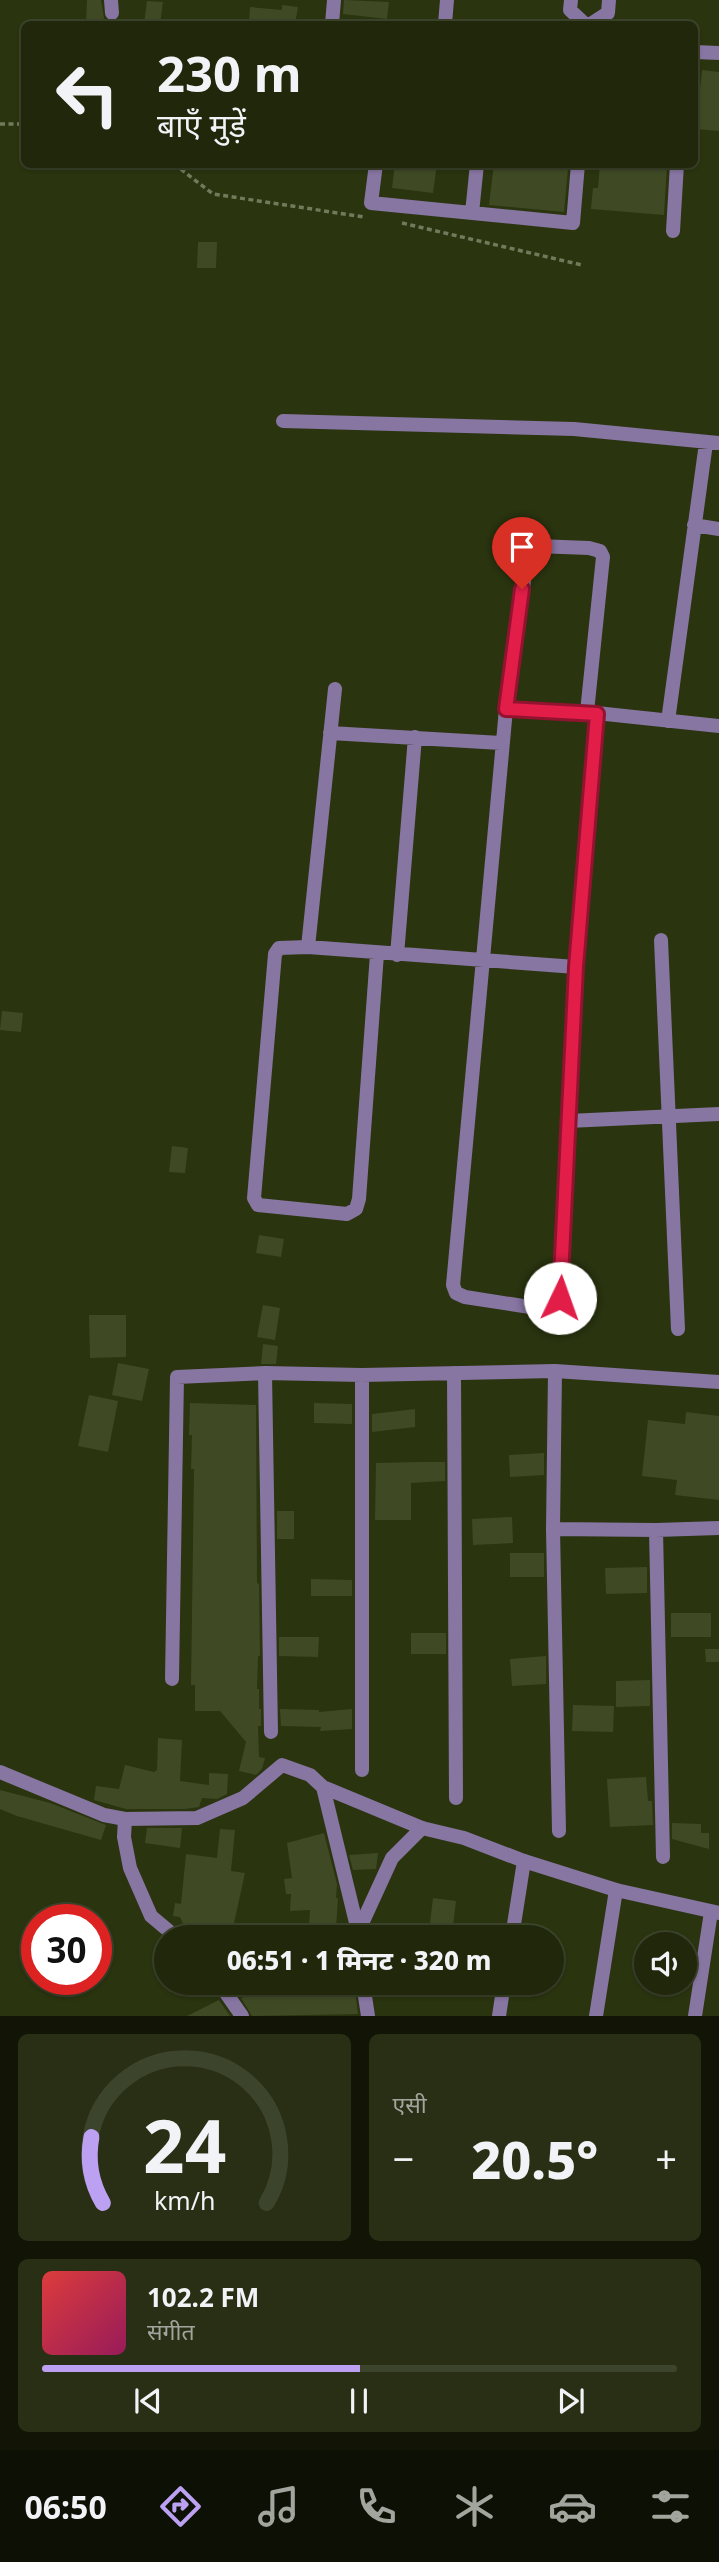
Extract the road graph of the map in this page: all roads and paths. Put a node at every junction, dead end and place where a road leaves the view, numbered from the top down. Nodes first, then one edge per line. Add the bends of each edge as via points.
1 (334, 0) edge
2 (447, 0) edge
3 (571, 0) edge
4 (609, 0) edge
5 (332, 21) edge
6 (445, 21) edge
7 (581, 21) edge
8 (596, 21) edge
9 (698, 52) edge
10 (719, 53) edge
11 (0, 124) edge
12 (21, 124) edge
13 (375, 168) edge
14 (477, 168) edge
15 (578, 168) edge
16 (677, 168) edge
17 (472, 213) junction
18 (673, 230) dead end
19 (283, 421) dead end
20 (713, 443) edge
21 (694, 526) junction
22 (719, 529) edge
23 (335, 689) dead end
24 (506, 709) junction
25 (592, 713) junction
26 (668, 721) junction
27 (719, 726) edge
28 (330, 733) junction
29 (415, 737) junction
30 (501, 743) junction
31 (662, 940) dead end
32 (308, 947) junction
33 (377, 954) junction
34 (397, 955) junction
35 (481, 960) junction
36 (576, 967) junction
37 (719, 1114) edge
38 (669, 1116) junction
39 (568, 1121) junction
40 (678, 1329) dead end
41 (555, 1371) junction
42 (265, 1373) junction
43 (454, 1373) junction
44 (362, 1375) junction
45 (719, 1382) edge
46 (719, 1528) edge
47 (553, 1529) junction
48 (656, 1530) junction
49 (172, 1679) dead end
50 (271, 1732) dead end
51 (362, 1770) dead end
52 (0, 1772) edge
53 (323, 1787) junction
54 (456, 1798) dead end
55 (125, 1819) junction
56 (422, 1828) junction
57 (559, 1831) dead end
58 (663, 1857) dead end
59 (524, 1861) junction
60 (616, 1890) junction
61 (715, 1912) edge
62 (162, 1925) edge
63 (357, 1925) edge
64 (363, 1925) edge
65 (514, 1925) edge
66 (227, 1995) edge
67 (365, 1995) edge
68 (503, 1995) edge
69 (242, 2016) edge
70 (368, 2016) edge
71 (499, 2016) edge
72 (596, 2016) edge
73 (695, 2016) edge

1 - 5 street
2 - 6 street
3 - 7 street via 570,10
4 - 8 street via 608,13
9 - 10 street
11 - 12 path
13 - 17 street via 371,203
14 - 17 street
15 - 17 street via 573,223
16 - 18 street
19 - 20 street via 574,429
20 - 21 street
21 - 22 street
21 - 26 street
23 - 28 street
24 - 25 street
24 - 25 street via 528,552 536,546 589,548 603,557
24 - 30 street
25 - 26 street
25 - 36 street
26 - 27 street
28 - 29 street
28 - 32 street
29 - 30 street
29 - 34 street
30 - 35 street
31 - 38 street
32 - 33 street
32 - 33 street via 279,948 275,954 254,1198 258,1205 268,1207 347,1214 356,1209
33 - 34 street
34 - 35 street
35 - 36 street
35 - 39 street via 453,1285 456,1293 556,1308
36 - 39 street
37 - 38 street
38 - 39 street
38 - 40 street
41 - 43 street
41 - 45 street
41 - 47 street
42 - 44 street
42 - 49 street via 177,1377
42 - 50 street
43 - 44 street
43 - 54 street
44 - 51 street
46 - 48 street
47 - 48 street
47 - 57 street
48 - 58 street
52 - 55 street via 104,1815
53 - 55 street via 310,1775 282,1765 243,1798 197,1818
53 - 56 street
53 - 63 street
55 - 62 street via 130,1868 151,1916
56 - 59 street
56 - 64 street via 392,1858
59 - 60 street
59 - 65 street
60 - 61 street
60 - 72 street
61 - 73 street
66 - 69 street
67 - 70 street
68 - 71 street

